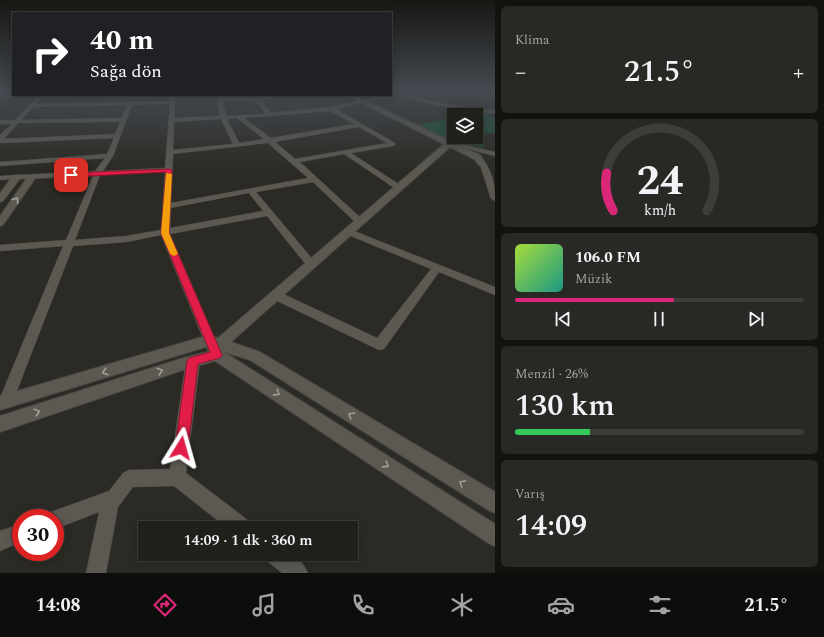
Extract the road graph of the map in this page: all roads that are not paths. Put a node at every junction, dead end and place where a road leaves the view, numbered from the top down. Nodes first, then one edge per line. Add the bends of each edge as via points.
1 (21, 117) edge
2 (125, 117) edge
3 (172, 117) edge
4 (239, 117) junction
5 (243, 117) edge
6 (345, 117) edge
7 (396, 117) edge
8 (223, 118) junction
9 (124, 120) junction
10 (172, 120) junction
11 (0, 122) edge
12 (16, 122) junction
13 (361, 125) junction
14 (118, 136) junction
15 (0, 140) edge
16 (272, 141) junction
17 (447, 142) edge
18 (449, 144) edge
19 (452, 144) edge
20 (454, 144) edge
21 (237, 145) junction
22 (170, 152) junction
23 (345, 152) junction
24 (495, 154) edge
25 (110, 156) junction
26 (295, 161) junction
27 (0, 164) edge
28 (169, 170) junction
29 (97, 174) junction
30 (32, 176) junction
31 (18, 177) junction
32 (0, 178) edge
33 (315, 179) junction
34 (399, 187) junction
35 (251, 191) junction
36 (495, 198) edge
37 (0, 199) edge
38 (167, 206) junction
39 (269, 213) junction
40 (360, 222) junction
41 (0, 223) edge
42 (349, 232) junction
43 (165, 233) junction
44 (69, 243) junction
45 (0, 248) edge
46 (311, 264) junction
47 (437, 268) junction
48 (495, 291) edge
49 (275, 295) junction
50 (215, 346) junction
51 (193, 361) junction
52 (3, 402) edge
53 (0, 424) edge
54 (177, 476) junction
55 (114, 497) junction
56 (495, 503) edge
57 (64, 516) edge
58 (233, 521) edge
59 (12, 536) edge
60 (495, 536) edge
61 (0, 541) edge
62 (283, 561) edge
63 (96, 573) edge
64 (298, 573) edge

1 - 12 street
2 - 9 street
3 - 10 street
4 - 5 street
4 - 8 street
4 - 16 street
6 - 13 street
7 - 17 street
8 - 10 street
8 - 21 street
9 - 12 street
9 - 14 street
10 - 22 street
11 - 12 street
12 - 15 street
13 - 16 street
13 - 23 street via 393,144
14 - 15 street
14 - 25 street
16 - 21 street
16 - 26 street
18 - 34 street
19 - 36 street via 477,157 485,167
20 - 24 street
21 - 22 street
22 - 28 street
23 - 26 street
23 - 34 street
25 - 27 street
25 - 29 street
26 - 33 street
28 - 29 street
28 - 38 street
29 - 30 street
29 - 44 street
30 - 31 street
41 -> 30 street
31 - 32 street
31 - 37 street
33 - 35 street
33 - 40 street
34 - 40 street
35 - 38 street
35 - 39 street
38 - 43 street
39 - 43 street
39 - 46 street
40 - 42 street
42 - 46 street
42 - 47 street
43 - 44 street via 126,240
43 - 50 street
44 - 45 street
44 - 52 street
46 - 49 street
47 - 48 street
47 - 49 street via 379,345
49 - 50 street
50 - 51 street
50 -> 52 street
56 -> 50 street via 255,356
50 -> 60 street
53 -> 51 street
51 - 54 street
54 - 55 street via 130,479
54 - 58 street
55 - 57 street
55 - 63 street via 110,503
59 - 61 street
62 - 64 street

